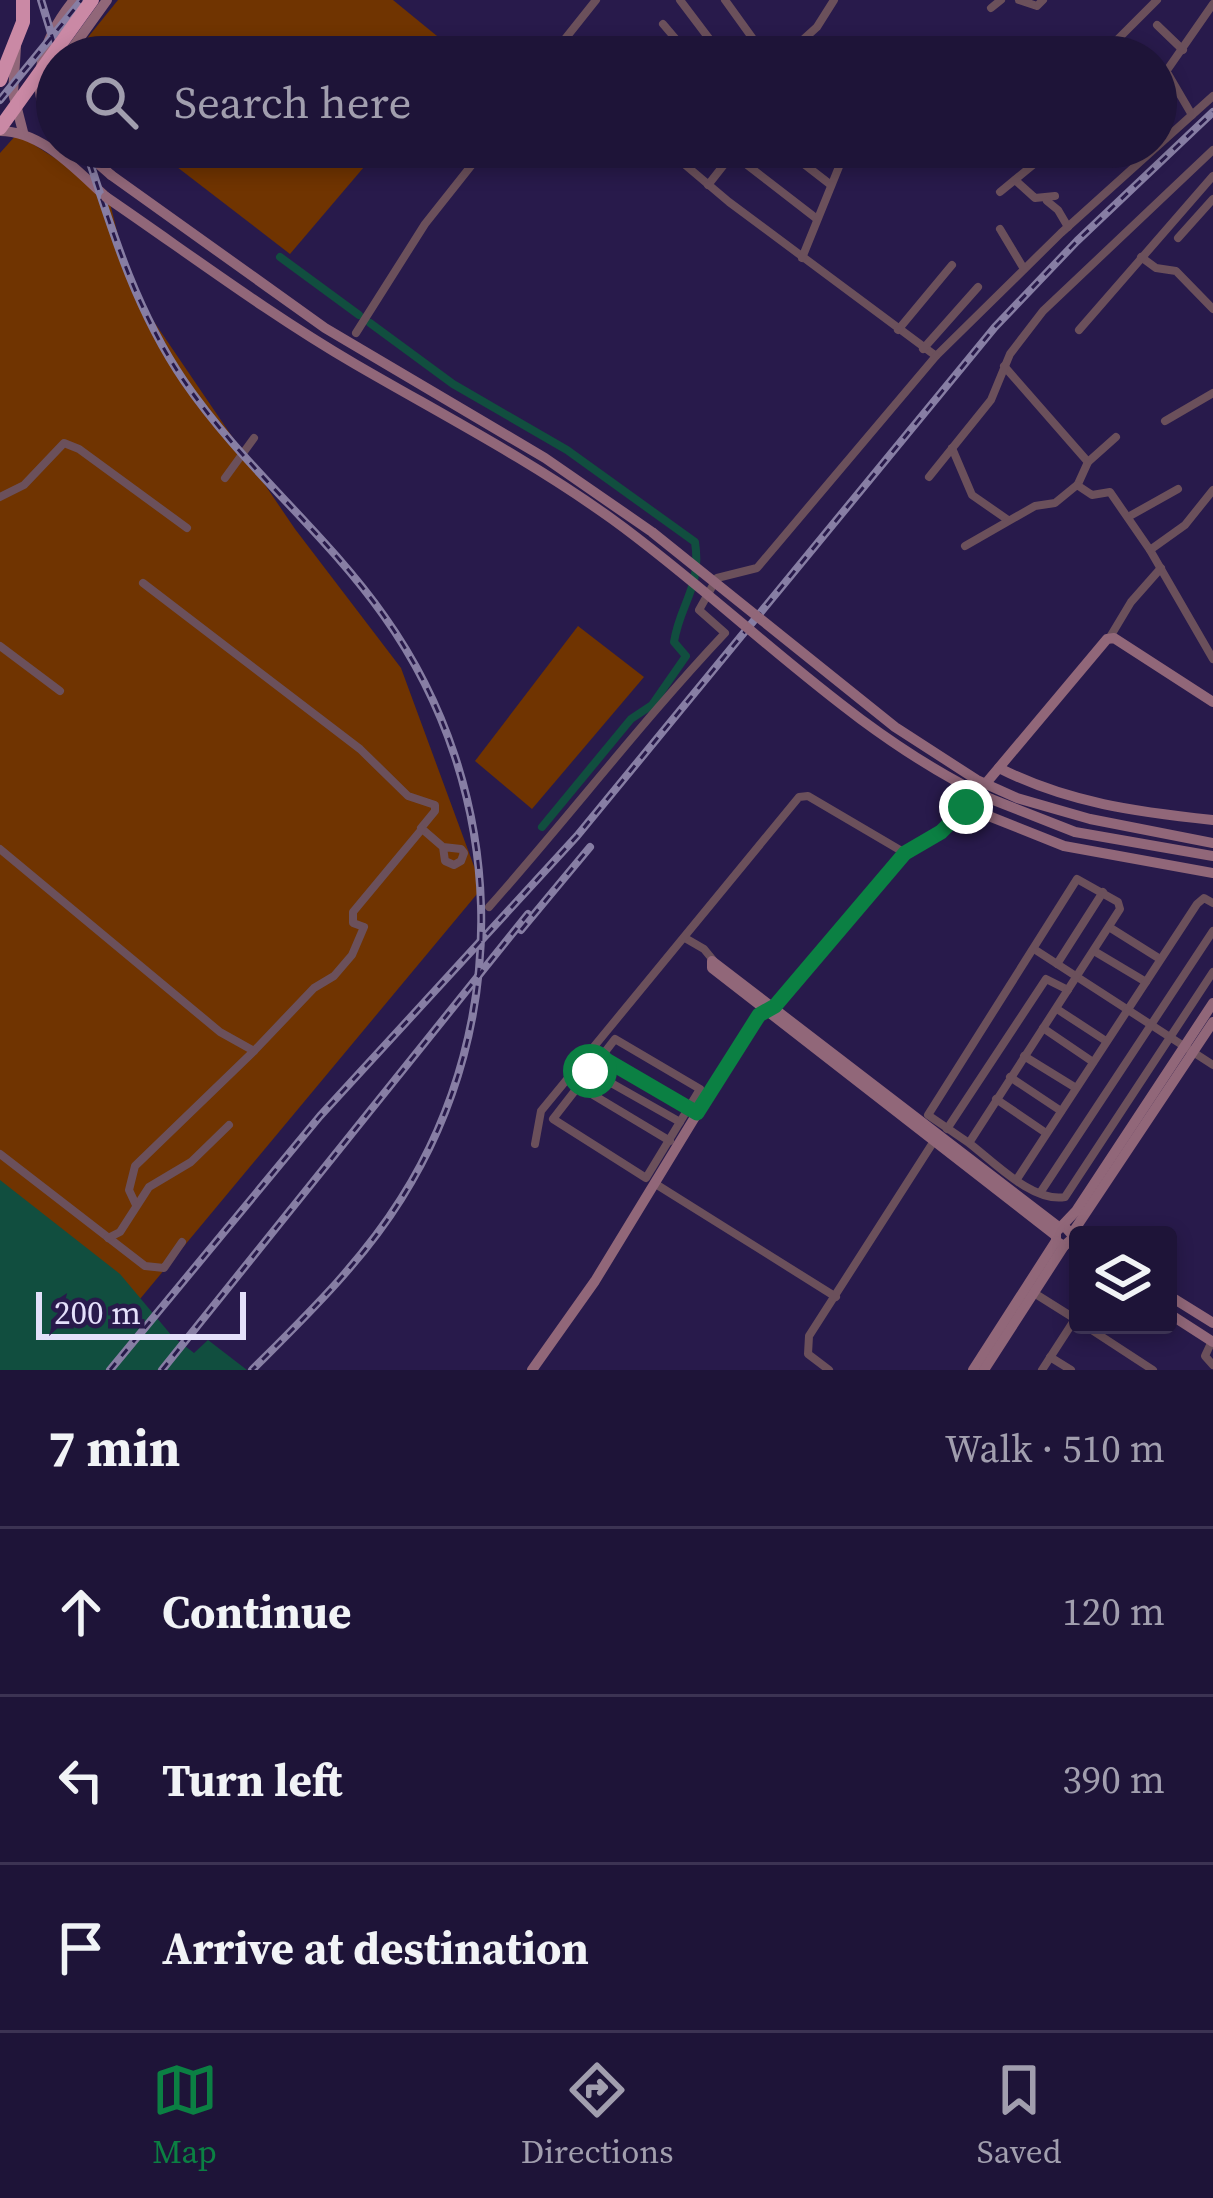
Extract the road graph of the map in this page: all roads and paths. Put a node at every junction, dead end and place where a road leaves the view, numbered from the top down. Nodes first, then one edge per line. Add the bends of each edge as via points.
1 (23, 0) edge
2 (74, 0) edge
3 (92, 0) edge
4 (107, 0) edge
5 (596, 0) edge
6 (680, 0) edge
7 (724, 0) edge
8 (834, 0) edge
9 (1001, 0) edge
10 (1019, 0) edge
11 (1043, 0) edge
12 (1157, 0) edge
13 (1213, 4) edge
14 (991, 8) dead end
15 (663, 24) dead end
16 (1157, 25) dead end
17 (49, 36) edge
18 (67, 36) edge
19 (81, 36) edge
20 (569, 36) edge
21 (673, 36) edge
22 (707, 36) edge
23 (751, 36) edge
24 (807, 36) edge
25 (1121, 36) edge
26 (1168, 36) edge
27 (1177, 44) edge
28 (16, 46) junction
29 (1183, 50) junction
30 (1177, 60) edge
31 (36, 79) edge
32 (0, 80) edge
33 (1177, 89) edge
34 (1213, 96) edge
35 (1192, 115) junction
36 (1177, 129) edge
37 (0, 130) edge
38 (23, 132) junction
39 (36, 141) edge
40 (1210, 153) edge
41 (72, 168) edge
42 (102, 168) edge
43 (469, 168) edge
44 (688, 168) edge
45 (722, 168) edge
46 (757, 168) edge
47 (809, 168) edge
48 (838, 168) edge
49 (1030, 168) edge
50 (1133, 168) edge
51 (1213, 174) edge
52 (1016, 180) junction
53 (708, 185) junction
54 (831, 185) junction
55 (1000, 192) dead end
56 (1213, 199) edge
57 (818, 219) junction
58 (1068, 227) junction
59 (1000, 229) dead end
60 (1178, 238) dead end
61 (1141, 257) junction
62 (802, 258) junction
63 (952, 265) dead end
64 (1024, 268) junction
65 (978, 287) dead end
66 (1213, 309) edge
67 (898, 330) junction
68 (1078, 330) dead end
69 (356, 333) dead end
70 (923, 349) junction
71 (936, 356) junction
72 (1004, 365) junction
73 (1213, 393) edge
74 (1165, 421) dead end
75 (1116, 437) dead end
76 (254, 438) dead end
77 (952, 448) junction
78 (1088, 462) junction
79 (929, 477) dead end
80 (225, 478) dead end
81 (1078, 484) junction
82 (1178, 489) dead end
83 (1213, 490) edge
84 (0, 497) edge
85 (1128, 517) junction
86 (1009, 520) junction
87 (187, 529) dead end
88 (965, 546) dead end
89 (1150, 550) junction
90 (1161, 568) junction
91 (143, 583) dead end
92 (1111, 637) junction
93 (0, 646) edge
94 (1213, 659) edge
95 (60, 692) dead end
96 (1213, 702) edge
97 (999, 768) junction
98 (966, 807) junction
99 (1213, 820) edge
100 (422, 829) junction
101 (1213, 843) edge
102 (443, 847) dead end
103 (0, 849) edge
104 (905, 853) junction
105 (1213, 856) edge
106 (1213, 873) edge
107 (1103, 892) junction
108 (1213, 902) edge
109 (489, 907) dead end
110 (1109, 927) junction
111 (1213, 931) edge
112 (685, 938) junction
113 (1034, 949) junction
114 (1094, 951) junction
115 (1160, 959) junction
116 (713, 960) joint
117 (1057, 964) junction
118 (1213, 972) edge
119 (1077, 978) junction
120 (1146, 982) junction
121 (1069, 990) junction
122 (1213, 1004) edge
123 (772, 1009) junction
124 (1057, 1009) junction
125 (1126, 1010) junction
126 (1213, 1022) edge
127 (1150, 1026) junction
128 (1043, 1028) junction
129 (1169, 1039) junction
130 (1106, 1041) junction
131 (254, 1051) junction
132 (1188, 1051) junction
133 (597, 1055) junction
134 (1024, 1056) junction
135 (1093, 1062) junction
136 (1213, 1065) edge
137 (590, 1071) junction
138 (1010, 1077) junction
139 (567, 1079) junction
140 (578, 1086) junction
141 (1076, 1088) junction
142 (996, 1100) junction
143 (692, 1110) junction
144 (1061, 1111) junction
145 (680, 1122) junction
146 (230, 1125) dead end
147 (947, 1129) junction
148 (1046, 1133) junction
149 (673, 1142) junction
150 (934, 1142) junction
151 (969, 1143) junction
152 (535, 1144) dead end
153 (0, 1154) edge
154 (1017, 1179) junction
155 (653, 1183) junction
156 (1040, 1193) junction
157 (136, 1205) junction
158 (1066, 1236) edge
159 (106, 1238) junction
160 (182, 1242) dead end
161 (1034, 1292) junction
162 (836, 1297) junction
163 (1177, 1301) edge
164 (1069, 1315) edge
165 (1177, 1319) edge
166 (1213, 1323) edge
167 (1069, 1334) edge
168 (1098, 1334) edge
169 (1213, 1342) edge
170 (1132, 1356) junction
171 (1050, 1357) junction
172 (1213, 1365) edge
173 (532, 1370) edge
174 (829, 1370) edge
175 (973, 1370) edge
176 (984, 1370) edge
177 (1042, 1370) edge
178 (1071, 1370) edge
179 (1123, 1370) edge
180 (1153, 1370) edge

1 - 28 highway
2 - 17 main road
3 - 18 highway, bridge
4 - 19 main road
5 - 20 street
6 - 22 street
7 - 23 street
8 - 24 street
9 - 14 street
10 - 11 street
12 - 25 street
13 - 29 street
15 - 21 street
16 - 26 street
27 - 29 street
28 - 32 highway
28 - 38 main road via 13,93
29 - 30 street
31 - 37 highway, bridge
33 - 35 street
34 - 35 street
35 - 36 street
37 - 38 main road
38 - 39 main road, bridge
40 - 51 street
40 - 72 street via 1065,288
41 - 105 main road, bridge via 353,363 610,517 945,777 1052,826
42 - 101 main road, bridge via 325,328 545,458 652,532 938,756 1017,798
43 - 69 street
44 - 53 street
45 - 53 street
46 - 57 street
47 - 54 street
48 - 54 street
49 - 52 street
50 - 58 street
51 - 61 street
52 - 55 street
52 - 58 street via 1035,198 1050,198
53 - 62 street
54 - 57 street
56 - 60 street
57 - 62 street
58 - 64 street
59 - 64 street
61 - 66 street via 1176,271
61 - 68 street
62 - 67 street
63 - 67 street
64 - 71 street
65 - 70 street
67 - 70 street
70 - 71 street
71 - 109 street via 757,568 717,578 699,610 725,633
72 - 77 street via 991,400
72 - 78 street
73 - 74 street
75 - 78 street
76 - 80 street
77 - 79 street
77 - 86 street via 972,495
78 - 81 street
81 - 85 street via 1092,495 1110,492
81 - 86 street via 1055,503
82 - 85 street
83 - 89 street via 1185,525
84 - 87 street via 24,485 64,443
85 - 89 street
86 - 88 street
89 - 90 street
90 - 92 street
90 - 94 street
91 - 100 street via 360,749 408,796 435,805
92 - 96 main road
92 - 97 main road
93 - 95 street
97 - 98 main road
97 - 99 main road via 1064,798
98 - 104 main road
98 - 106 main road via 1064,846
100 - 102 street
100 - 131 street via 353,912 353,923 364,927 352,955
103 - 131 street via 220,1032
104 - 112 street via 801,796
104 - 123 main road
107 - 110 street via 1120,905
107 - 113 street via 1077,879
107 - 117 street
108 - 115 street via 1200,901
110 - 114 street
110 - 115 street
111 - 127 street
112 - 116 street
112 - 133 street
113 - 117 street
113 - 147 street via 928,1115
114 - 119 street
114 - 120 street
115 - 120 street
116 - 123 main road via 712,968
117 - 119 street
118 - 129 street
119 - 121 street
119 - 125 street
120 - 125 street
121 - 124 street
121 - 147 street via 1046,979
122 - 132 main road
123 - 143 main road via 752,1023
123 - 150 main road
123 - 158 main road
124 - 128 street
124 - 130 street
125 - 127 street
125 - 130 street
126 - 132 main road
127 - 129 street
127 - 156 street
128 - 134 street
128 - 135 street
129 - 132 street
129 - 156 street via 1065,1197
130 - 135 street
131 - 157 street via 135,1166 129,1190
132 - 136 street
132 - 158 main road
133 - 137 street
133 - 139 street
133 - 143 street
133 - 143 street via 615,1039 683,1078 700,1089
134 - 138 street
134 - 141 street
135 - 141 street
137 - 140 street
137 - 145 street
138 - 142 street
138 - 144 street
139 - 140 street
139 - 152 street via 541,1111
140 - 149 street
140 - 149 street via 553,1120 646,1178
141 - 144 street
142 - 148 street
142 - 151 street
143 - 145 street
143 - 149 main road
144 - 148 street
145 - 149 street
146 - 157 street
147 - 151 street
148 - 154 street
149 - 155 main road
150 - 158 main road
150 - 162 street
151 - 154 street
153 - 159 street
154 - 156 street
155 - 162 street
155 - 173 main road
157 - 159 street via 121,1232
158 - 161 main road
158 - 175 main road
159 - 160 street via 156,1269
161 - 164 street
161 - 176 main road
162 - 174 street via 806,1347
163 - 166 main road
165 - 169 main road
167 - 171 street
168 - 170 street
169 - 172 street via 1205,1358
170 - 179 street
170 - 180 street
171 - 177 street
171 - 178 street

